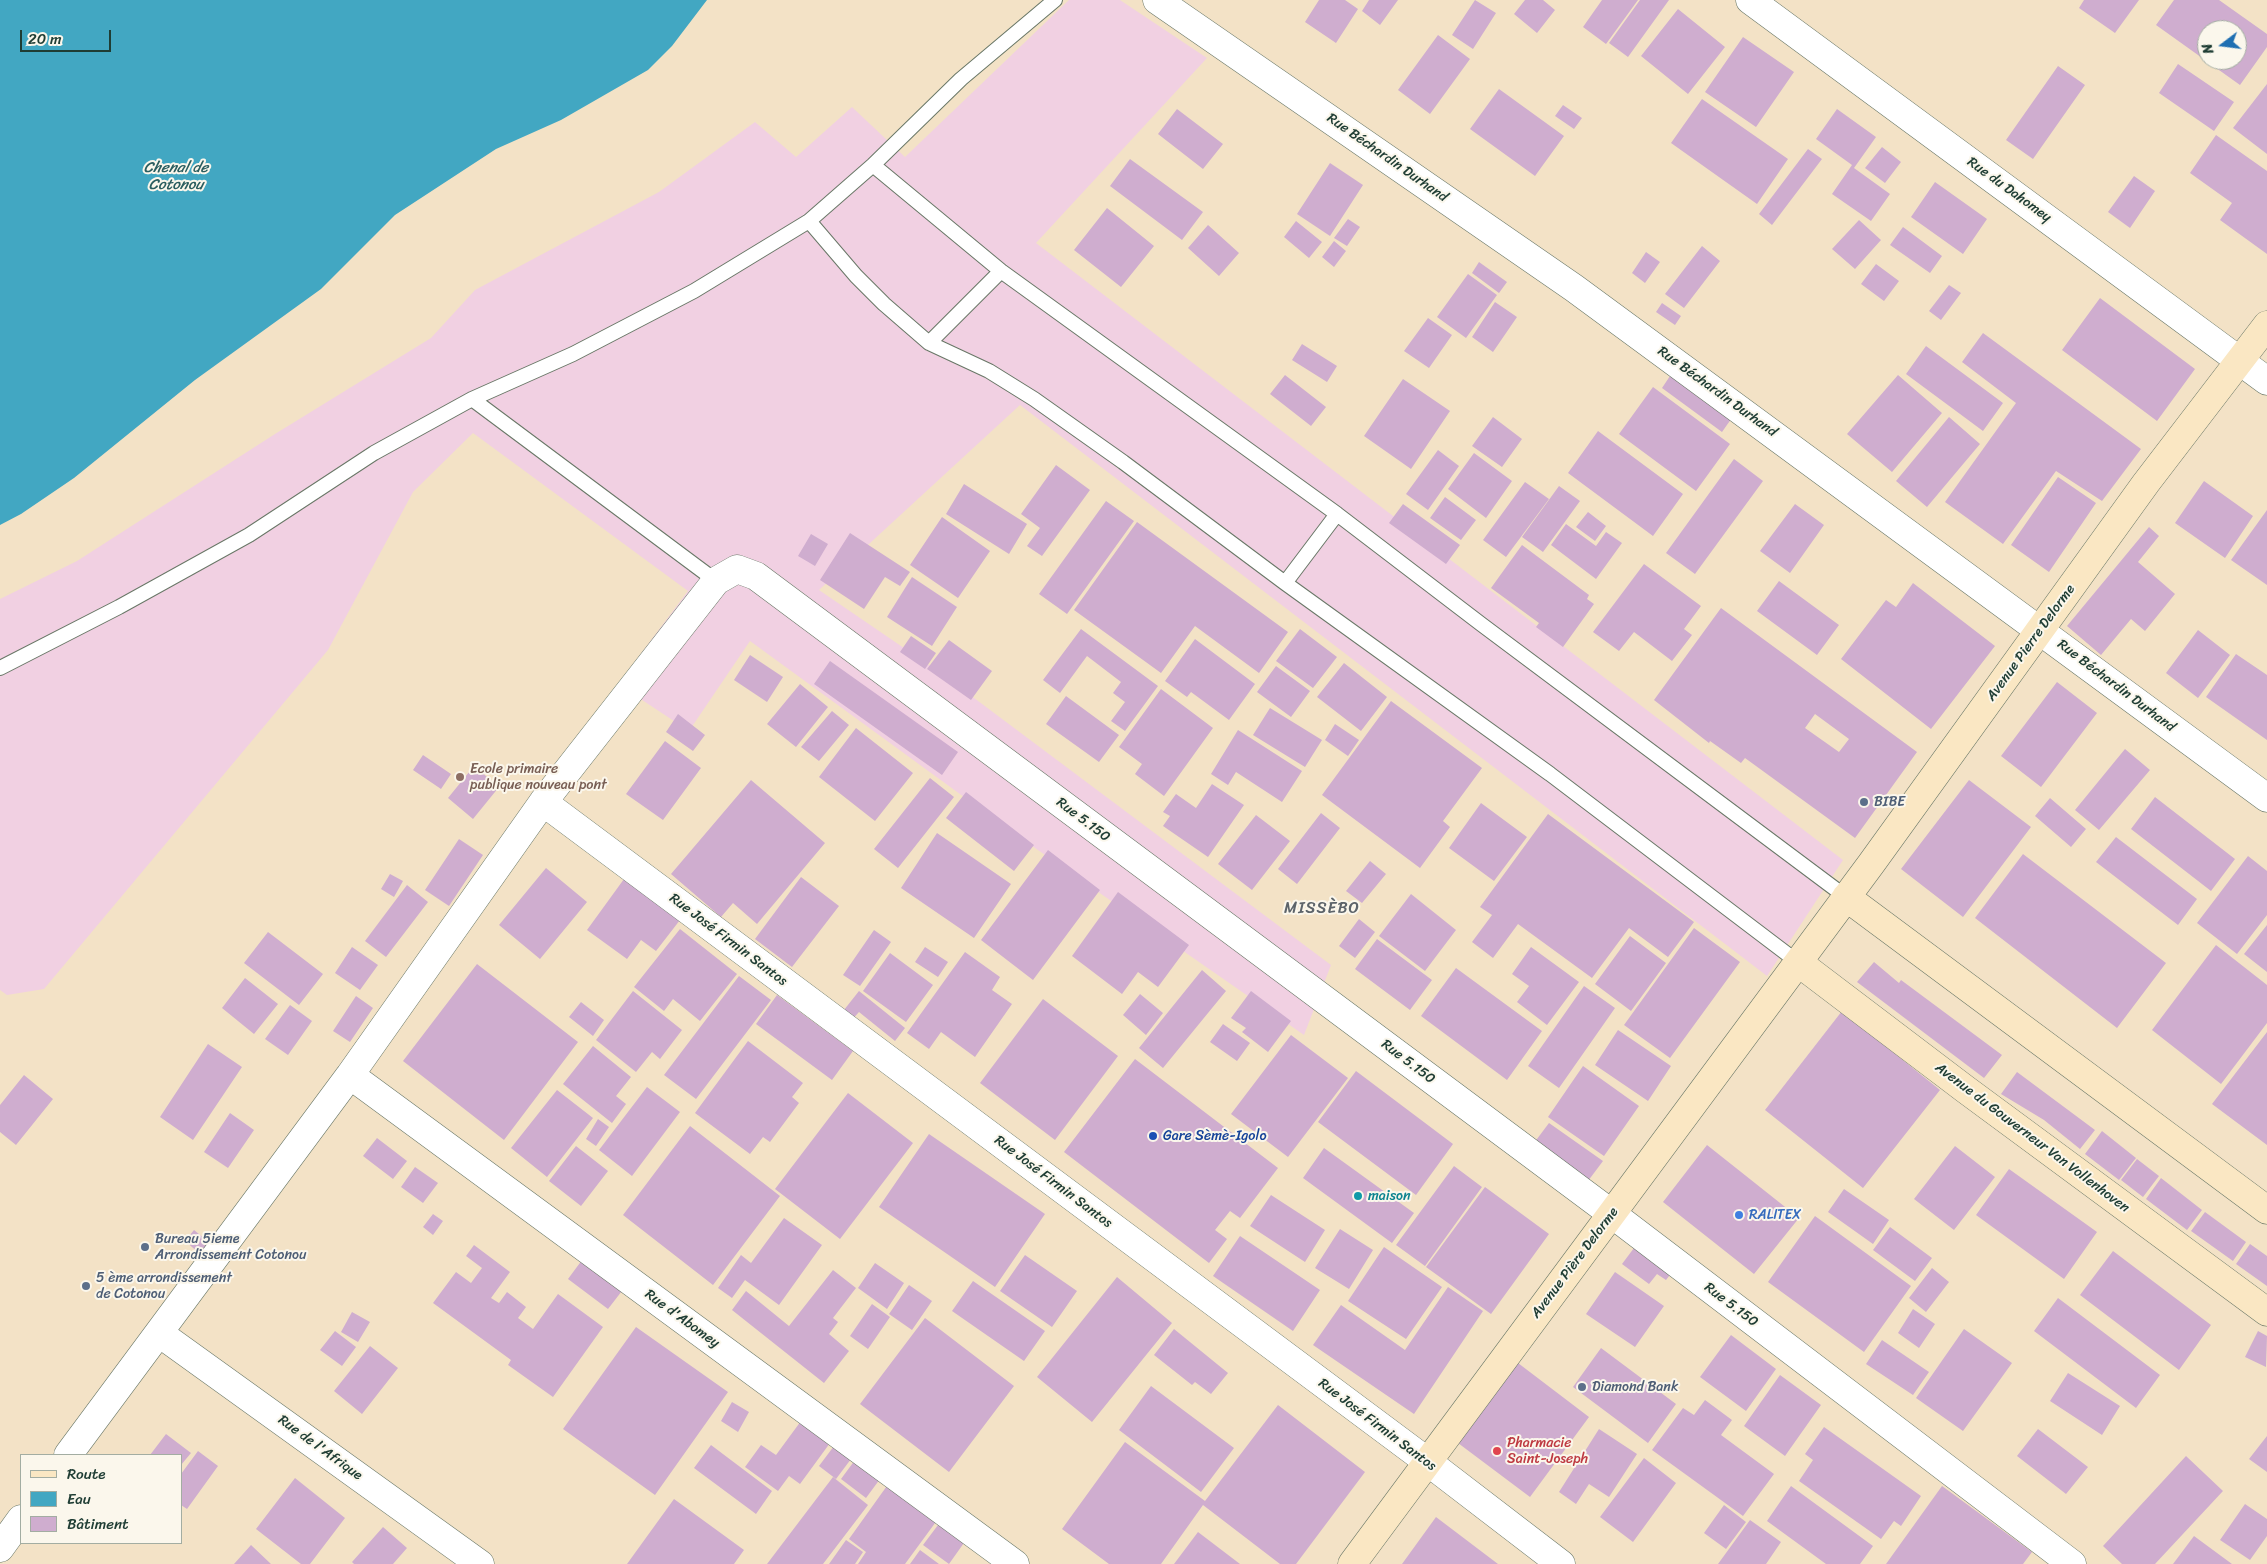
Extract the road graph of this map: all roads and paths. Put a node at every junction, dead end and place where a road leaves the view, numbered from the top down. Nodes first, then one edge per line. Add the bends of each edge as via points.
1 (1055, 0) edge
2 (1157, 0) edge
3 (1750, 0) edge
4 (873, 165) junction
5 (809, 221) junction
6 (1001, 272) junction
7 (2267, 325) edge
8 (929, 343) junction
9 (2241, 360) junction
10 (2267, 381) edge
11 (472, 398) junction
12 (1338, 514) junction
13 (727, 575) junction
14 (1285, 583) junction
15 (2040, 630) junction
16 (0, 668) edge
17 (2267, 798) edge
18 (543, 802) junction
19 (1846, 897) junction
20 (1799, 963) junction
21 (350, 1075) junction
22 (2267, 1210) edge
23 (1612, 1214) junction
24 (2267, 1312) edge
25 (159, 1333) junction
26 (69, 1454) edge
27 (1428, 1462) junction
28 (20, 1520) edge
29 (0, 1548) edge
30 (480, 1564) edge
31 (1015, 1564) edge
32 (1352, 1564) edge
33 (1561, 1564) edge
34 (2072, 1564) edge

1 - 4 lane via 961,79
2 - 15 street, Rue Béchardin Durhand via 1574,288
3 - 9 street, Rue du Dahomey
4 - 5 lane
4 - 6 lane
5 - 8 lane via 856,276
5 - 11 lane via 694,291 573,354
6 - 8 lane
6 - 12 lane
7 - 9 main road, Avenue Pierre Delorme
8 - 14 lane via 990,371 1034,398
9 - 10 street, Rue du Dahomey
9 - 15 main road, Avenue Pierre Delorme
11 - 13 lane
11 - 16 lane via 374,453 249,535
12 - 14 lane
12 - 19 lane
13 - 18 street
13 - 23 street, Rue 5.150 via 756,576
14 - 20 lane via 1550,774
15 - 17 street, Rue Béchardin Durhand
15 - 19 main road, Avenue Pierre Delorme
18 - 21 street
18 - 27 street, Rue José Firmin Santos
19 - 20 main road, Avenue Pierre Delorme
19 - 22 main road
20 - 23 main road, Avenue Pière Delorme
20 - 24 main road, Avenue du Gouverneur Van Vollenhoven
21 - 25 street
21 - 31 street, Rue d'Abomey
23 - 27 main road, Avenue Pière Delorme
23 - 34 street, Rue 5.150
25 - 26 street
25 - 30 street, Rue de l'Afrique
27 - 32 main road, Avenue Pière Delorme
27 - 33 street, Rue José Firmin Santos
28 - 29 street

